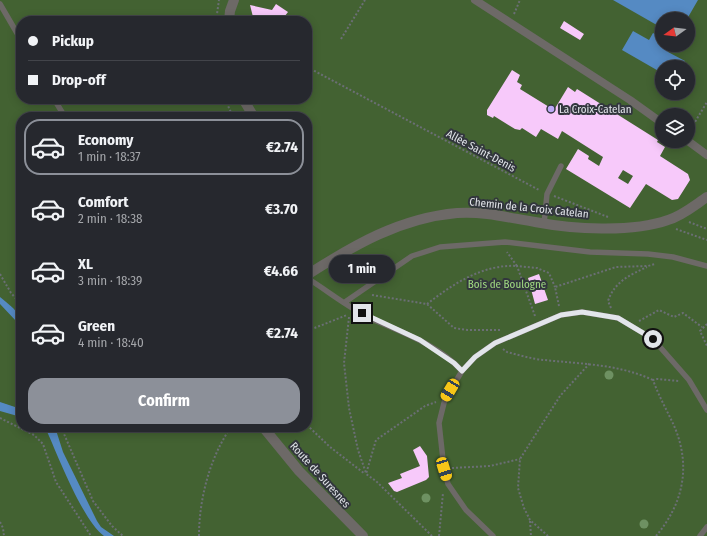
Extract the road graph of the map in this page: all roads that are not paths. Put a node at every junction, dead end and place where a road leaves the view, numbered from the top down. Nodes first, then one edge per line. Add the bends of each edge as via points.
1 (234, 0) edge
2 (475, 0) edge
3 (0, 4) edge
4 (229, 16) edge
5 (16, 31) edge
6 (655, 118) edge
7 (695, 146) edge
8 (707, 154) edge
9 (561, 166) dead end
10 (707, 197) edge
11 (544, 224) junction
12 (707, 266) edge
13 (312, 273) edge
14 (312, 279) edge
15 (345, 302) junction
16 (462, 371) junction
17 (707, 410) edge
18 (267, 432) edge
19 (707, 527) edge
20 (363, 536) edge
21 (493, 536) edge
22 (700, 536) edge

1 - 4 street
2 - 6 street
3 - 5 lane
7 - 8 street
9 - 11 lane via 547,194
10 - 11 street, Chemin de la Croix Catelan via 679,215 654,223 619,228
11 - 13 street, Chemin de la Croix Catelan via 488,214 458,213 434,216 400,225 366,239
12 - 15 lane via 673,257 648,254 590,252 501,242 440,247 412,256
14 - 15 lane
15 - 16 lane via 371,319 420,340
16 - 17 lane via 475,357 495,343 561,315 582,312 618,318 653,339 689,380
16 - 21 lane via 445,399 439,423 444,469 448,484 466,510
18 - 20 street, Route de Suresnes via 299,471
19 - 22 lane

